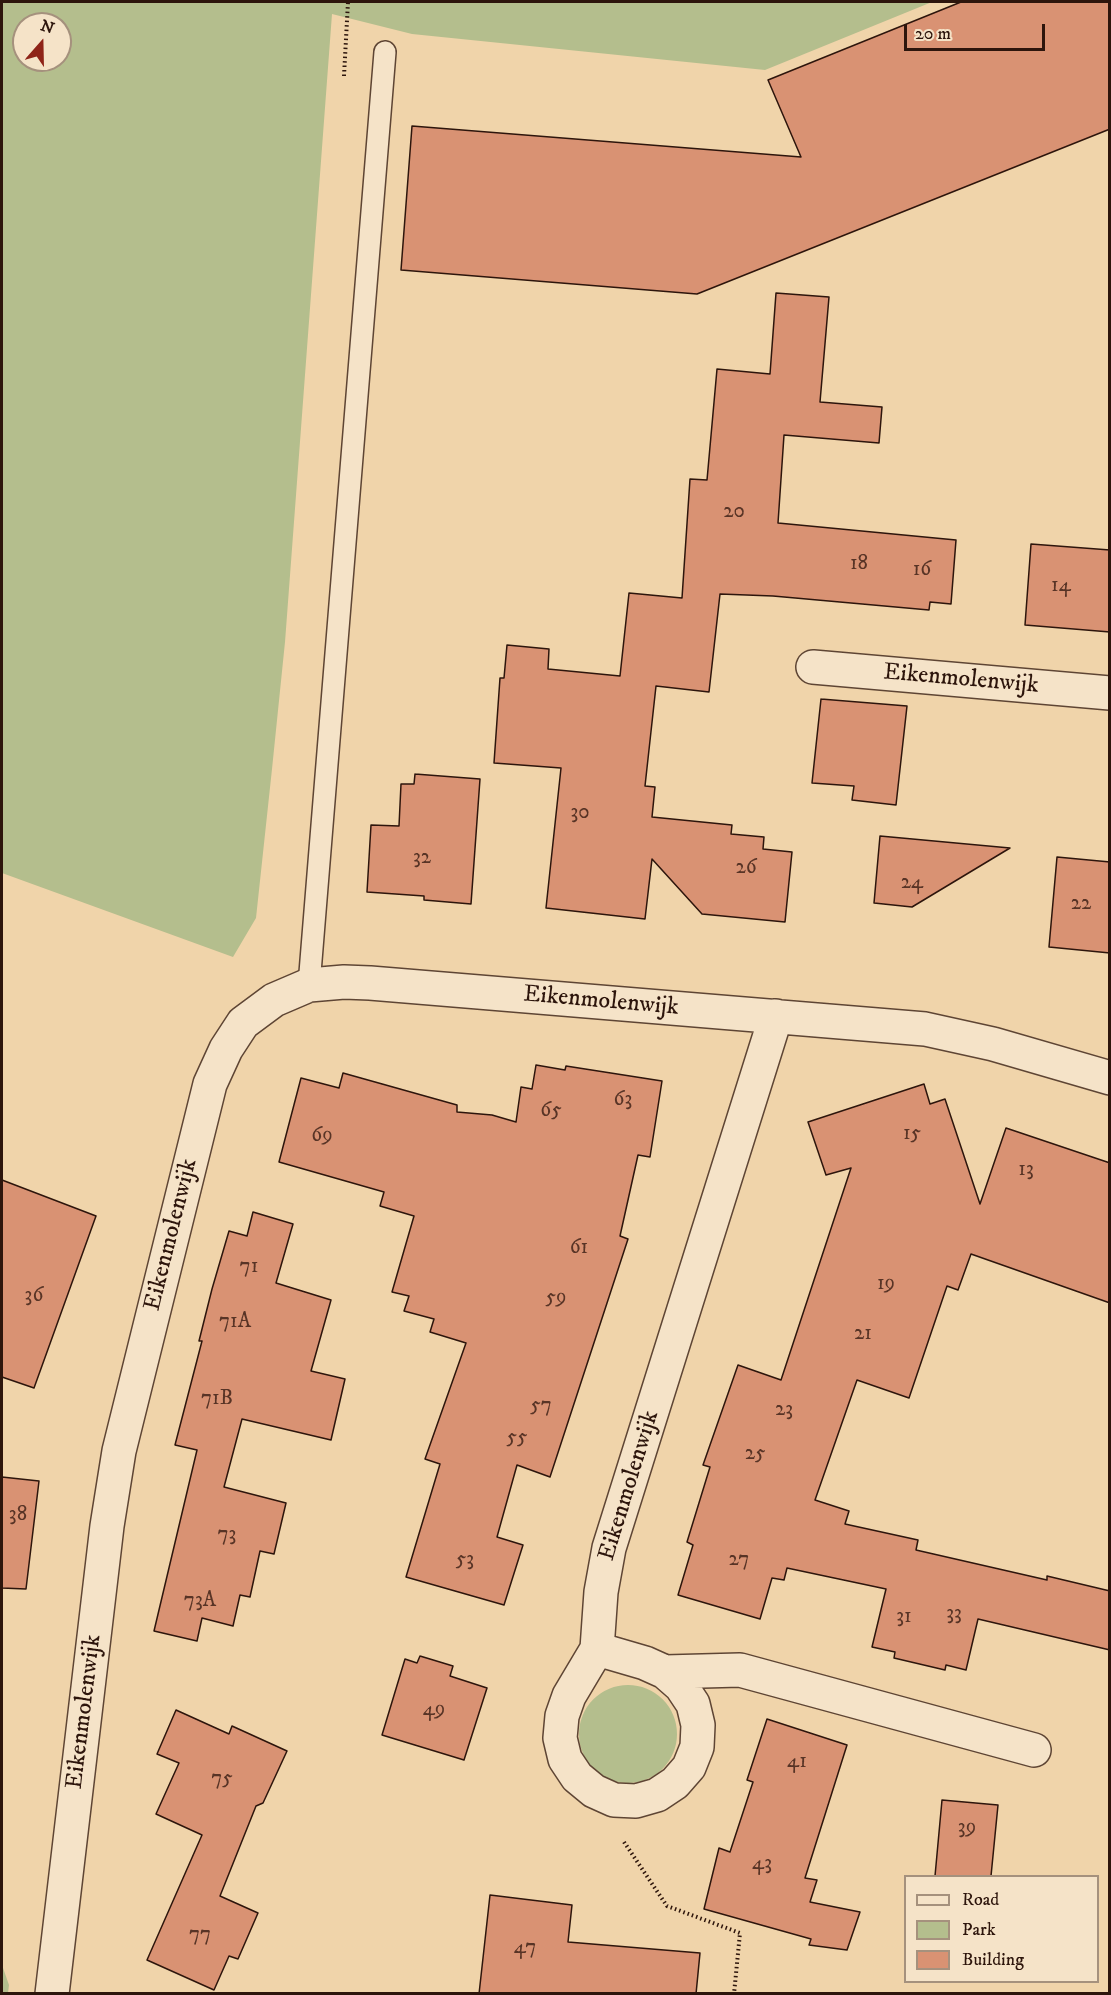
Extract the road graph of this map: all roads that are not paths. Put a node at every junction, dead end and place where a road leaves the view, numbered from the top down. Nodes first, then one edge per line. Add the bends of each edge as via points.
1 (385, 52) dead end
2 (813, 667) dead end
3 (1110, 693) edge
4 (309, 985) junction
5 (776, 1016) junction
6 (1110, 1078) edge
7 (597, 1650) junction
8 (665, 1672) junction
9 (1034, 1750) dead end
10 (52, 1994) edge

1 - 4 lane
2 - 3 street, Eikenmolenwijk
4 - 5 street, Eikenmolenwijk via 370,983
4 - 10 street, Eikenmolenwijk via 274,1000 243,1023 226,1049 204,1107 118,1451
5 - 6 street, Eikenmolenwijk via 925,1029
5 - 7 street, Eikenmolenwijk via 609,1548
7 - 8 street
7 - 8 street, Eikenmolenwijk via 569,1696 560,1738 565,1759 577,1777 614,1800 636,1801 657,1795 689,1767 697,1747 698,1725 693,1704
8 - 9 street via 740,1671

